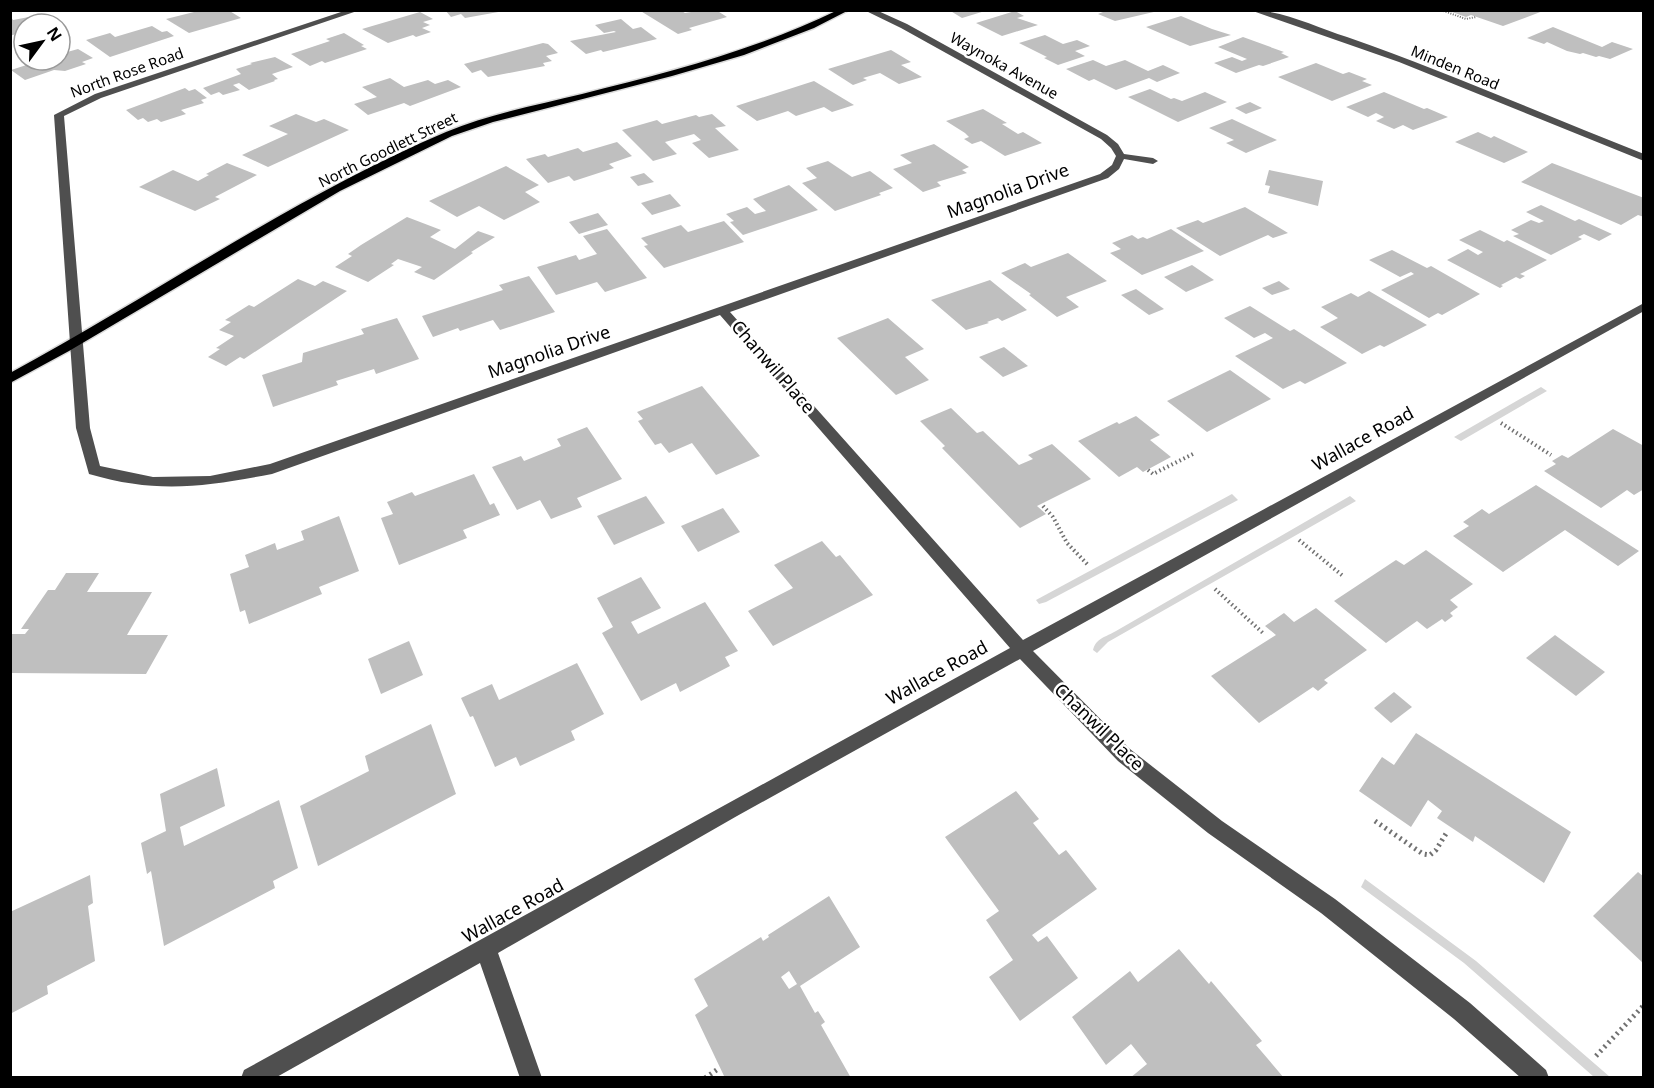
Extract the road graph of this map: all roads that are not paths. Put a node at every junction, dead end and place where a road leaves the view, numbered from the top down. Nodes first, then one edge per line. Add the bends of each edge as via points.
1 (356, 10) edge
2 (845, 10) edge
3 (868, 10) edge
4 (1254, 10) edge
5 (1121, 156) junction
6 (1644, 158) edge
7 (1153, 161) dead end
8 (1644, 306) edge
9 (722, 310) junction
10 (75, 345) junction
11 (10, 379) edge
12 (1021, 649) junction
13 (486, 949) junction
14 (252, 1077) edge
15 (531, 1077) edge
16 (1538, 1077) edge

1 - 10 street, North Rose Road via 98,96 59,115
2 - 10 main road, North Goodlett Street via 786,38 729,58 451,133 348,183
3 - 5 street, Waynoka Avenue via 1104,137
4 - 6 street, Minden Road via 1326,31
5 - 7 street
5 - 9 street, Magnolia Drive via 1116,167 1104,176
8 - 12 street, Wallace Road
9 - 10 street, Magnolia Drive via 272,469 210,481 153,482 94,470 83,428
9 - 12 street, Chanwil Place
10 - 11 main road, North Goodlett Street
12 - 13 street, Wallace Road
12 - 16 street, Chanwil Place via 1125,755 1215,827 1328,906 1462,1011
13 - 14 street, Wallace Road
13 - 15 street

